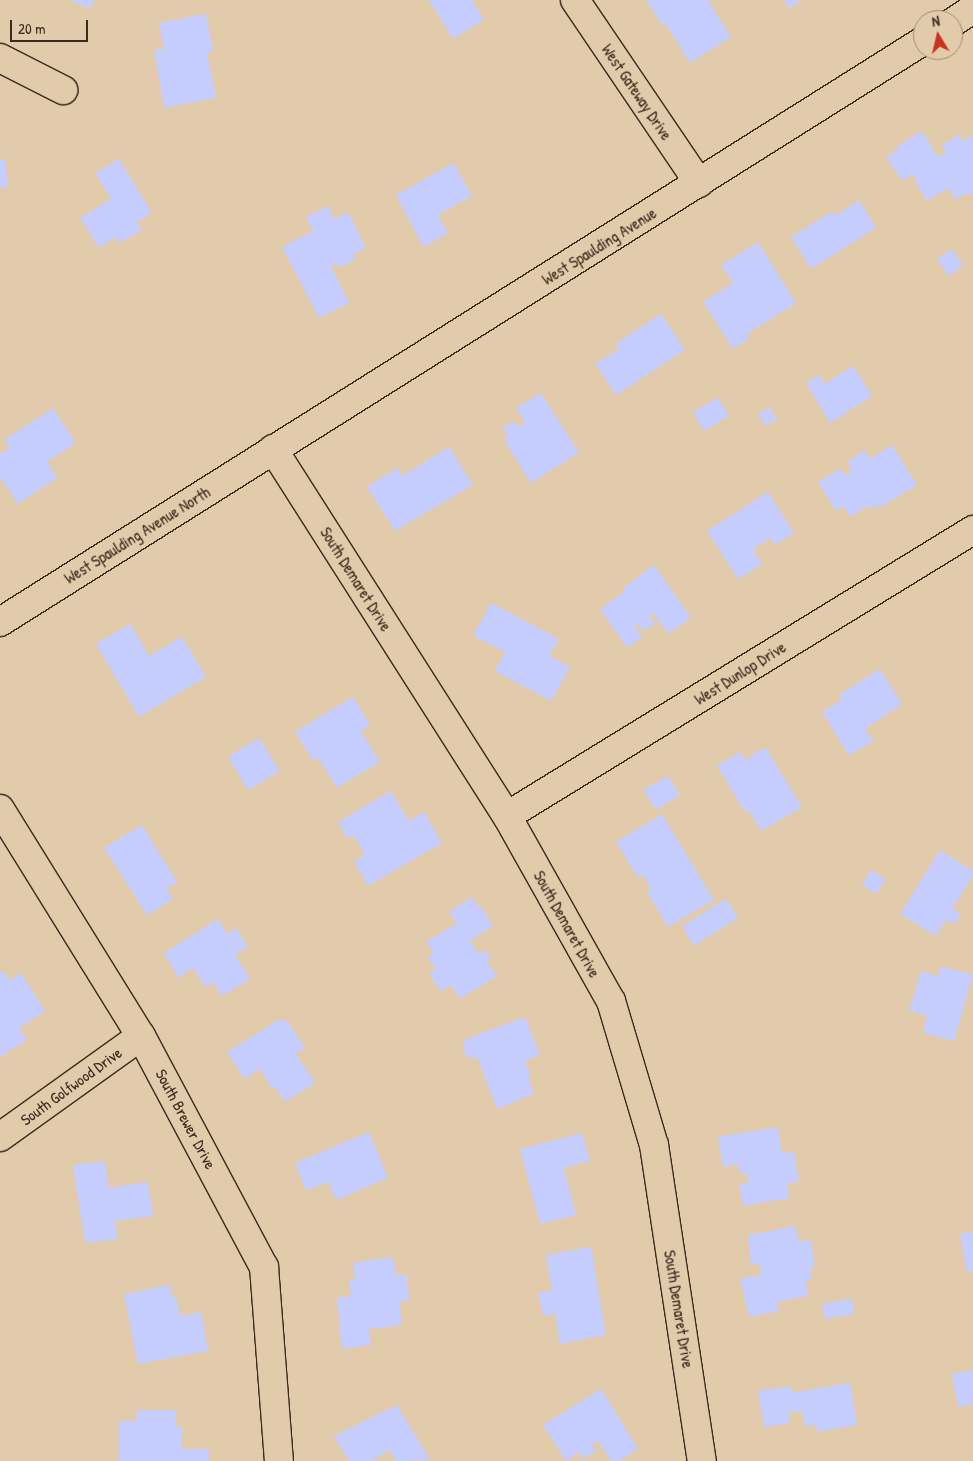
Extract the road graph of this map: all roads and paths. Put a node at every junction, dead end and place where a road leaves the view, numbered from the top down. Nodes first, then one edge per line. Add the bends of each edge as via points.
1 (575, 0) edge
2 (913, 47) edge
3 (0, 58) edge
4 (63, 90) dead end
5 (699, 183) junction
6 (273, 449) junction
7 (973, 530) edge
8 (0, 622) edge
9 (0, 810) edge
10 (507, 816) junction
11 (141, 1036) junction
12 (0, 1136) edge
13 (279, 1461) edge
14 (702, 1461) edge

1 - 5 street, West Gateway Drive
2 - 5 street, West Spaulding Avenue
3 - 4 street
5 - 6 street, West Spaulding Avenue
6 - 8 street, West Spaulding Avenue North
6 - 10 street, South Demaret Drive
7 - 10 street, West Dunlop Drive
9 - 11 street, South Brewer Drive
10 - 14 street, South Demaret Drive via 611,1001 654,1145
11 - 12 street, South Golfwood Drive
11 - 13 street, South Brewer Drive via 264,1267

